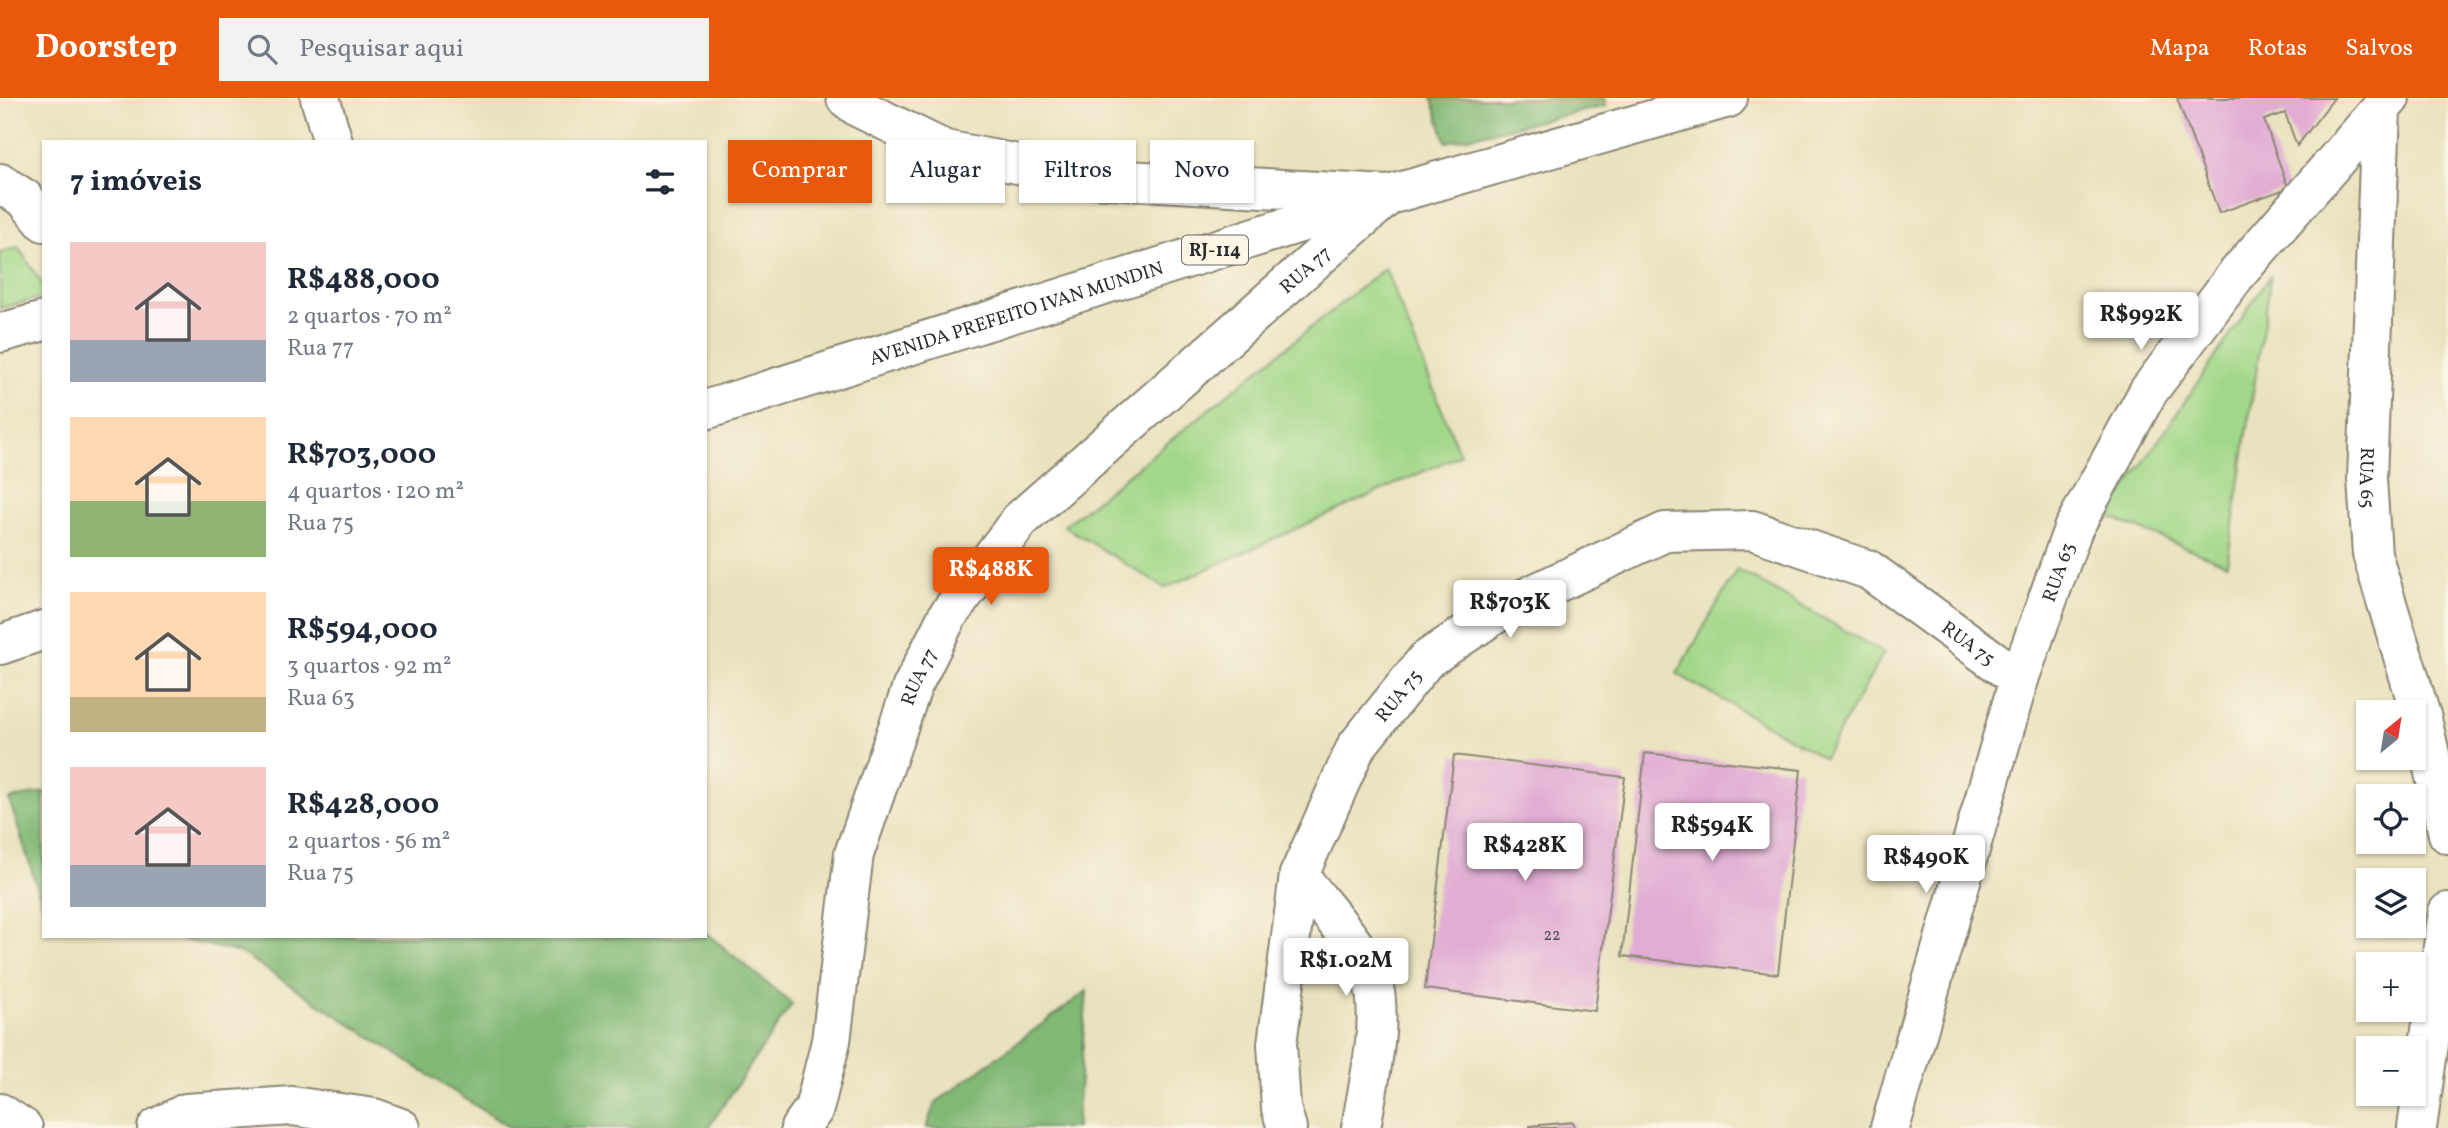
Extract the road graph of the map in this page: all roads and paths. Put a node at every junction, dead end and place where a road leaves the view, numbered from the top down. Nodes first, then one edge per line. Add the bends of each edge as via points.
1 (320, 98) edge
2 (846, 98) edge
3 (1728, 98) edge
4 (2386, 104) edge
5 (332, 140) edge
6 (0, 183) edge
7 (1389, 195) junction
8 (42, 219) edge
9 (42, 322) edge
10 (0, 333) edge
11 (707, 409) edge
12 (42, 631) edge
13 (0, 645) edge
14 (2019, 679) junction
15 (2448, 834) edge
16 (1299, 875) junction
17 (2448, 912) edge
18 (0, 1113) edge
19 (23, 1128) edge
20 (157, 1128) edge
21 (401, 1128) edge
22 (800, 1128) edge
23 (1287, 1128) edge
24 (1361, 1128) edge
25 (1890, 1128) edge
26 (2417, 1128) edge

1 - 5 street
2 - 7 street via 945,150 1091,178
3 - 7 street, AVENIDA PREFEITO IVAN MUNDIN / RJ-114
4 - 14 street, RUA 63 via 2236,275 2148,392 2073,529
4 - 15 street, RUA 65 via 2367,479 2372,554 2422,719
6 - 8 street via 26,199
7 - 11 street, AVENIDA PREFEITO IVAN MUNDIN / RJ-114
7 - 22 street, RUA 77 via 1020,520 948,615 912,687 854,854 831,1041 814,1109
9 - 10 street
12 - 13 street
14 - 16 street, RUA 75 via 1868,570 1752,530 1665,532 1506,607 1426,660 1356,747
14 - 25 street, RUA 63
16 - 23 street, RUA 75 via 1277,1044 1281,1108
16 - 24 street via 1366,963 1376,993 1375,1038
17 - 26 street
18 - 19 street
20 - 21 street via 186,1113 292,1106 374,1118

